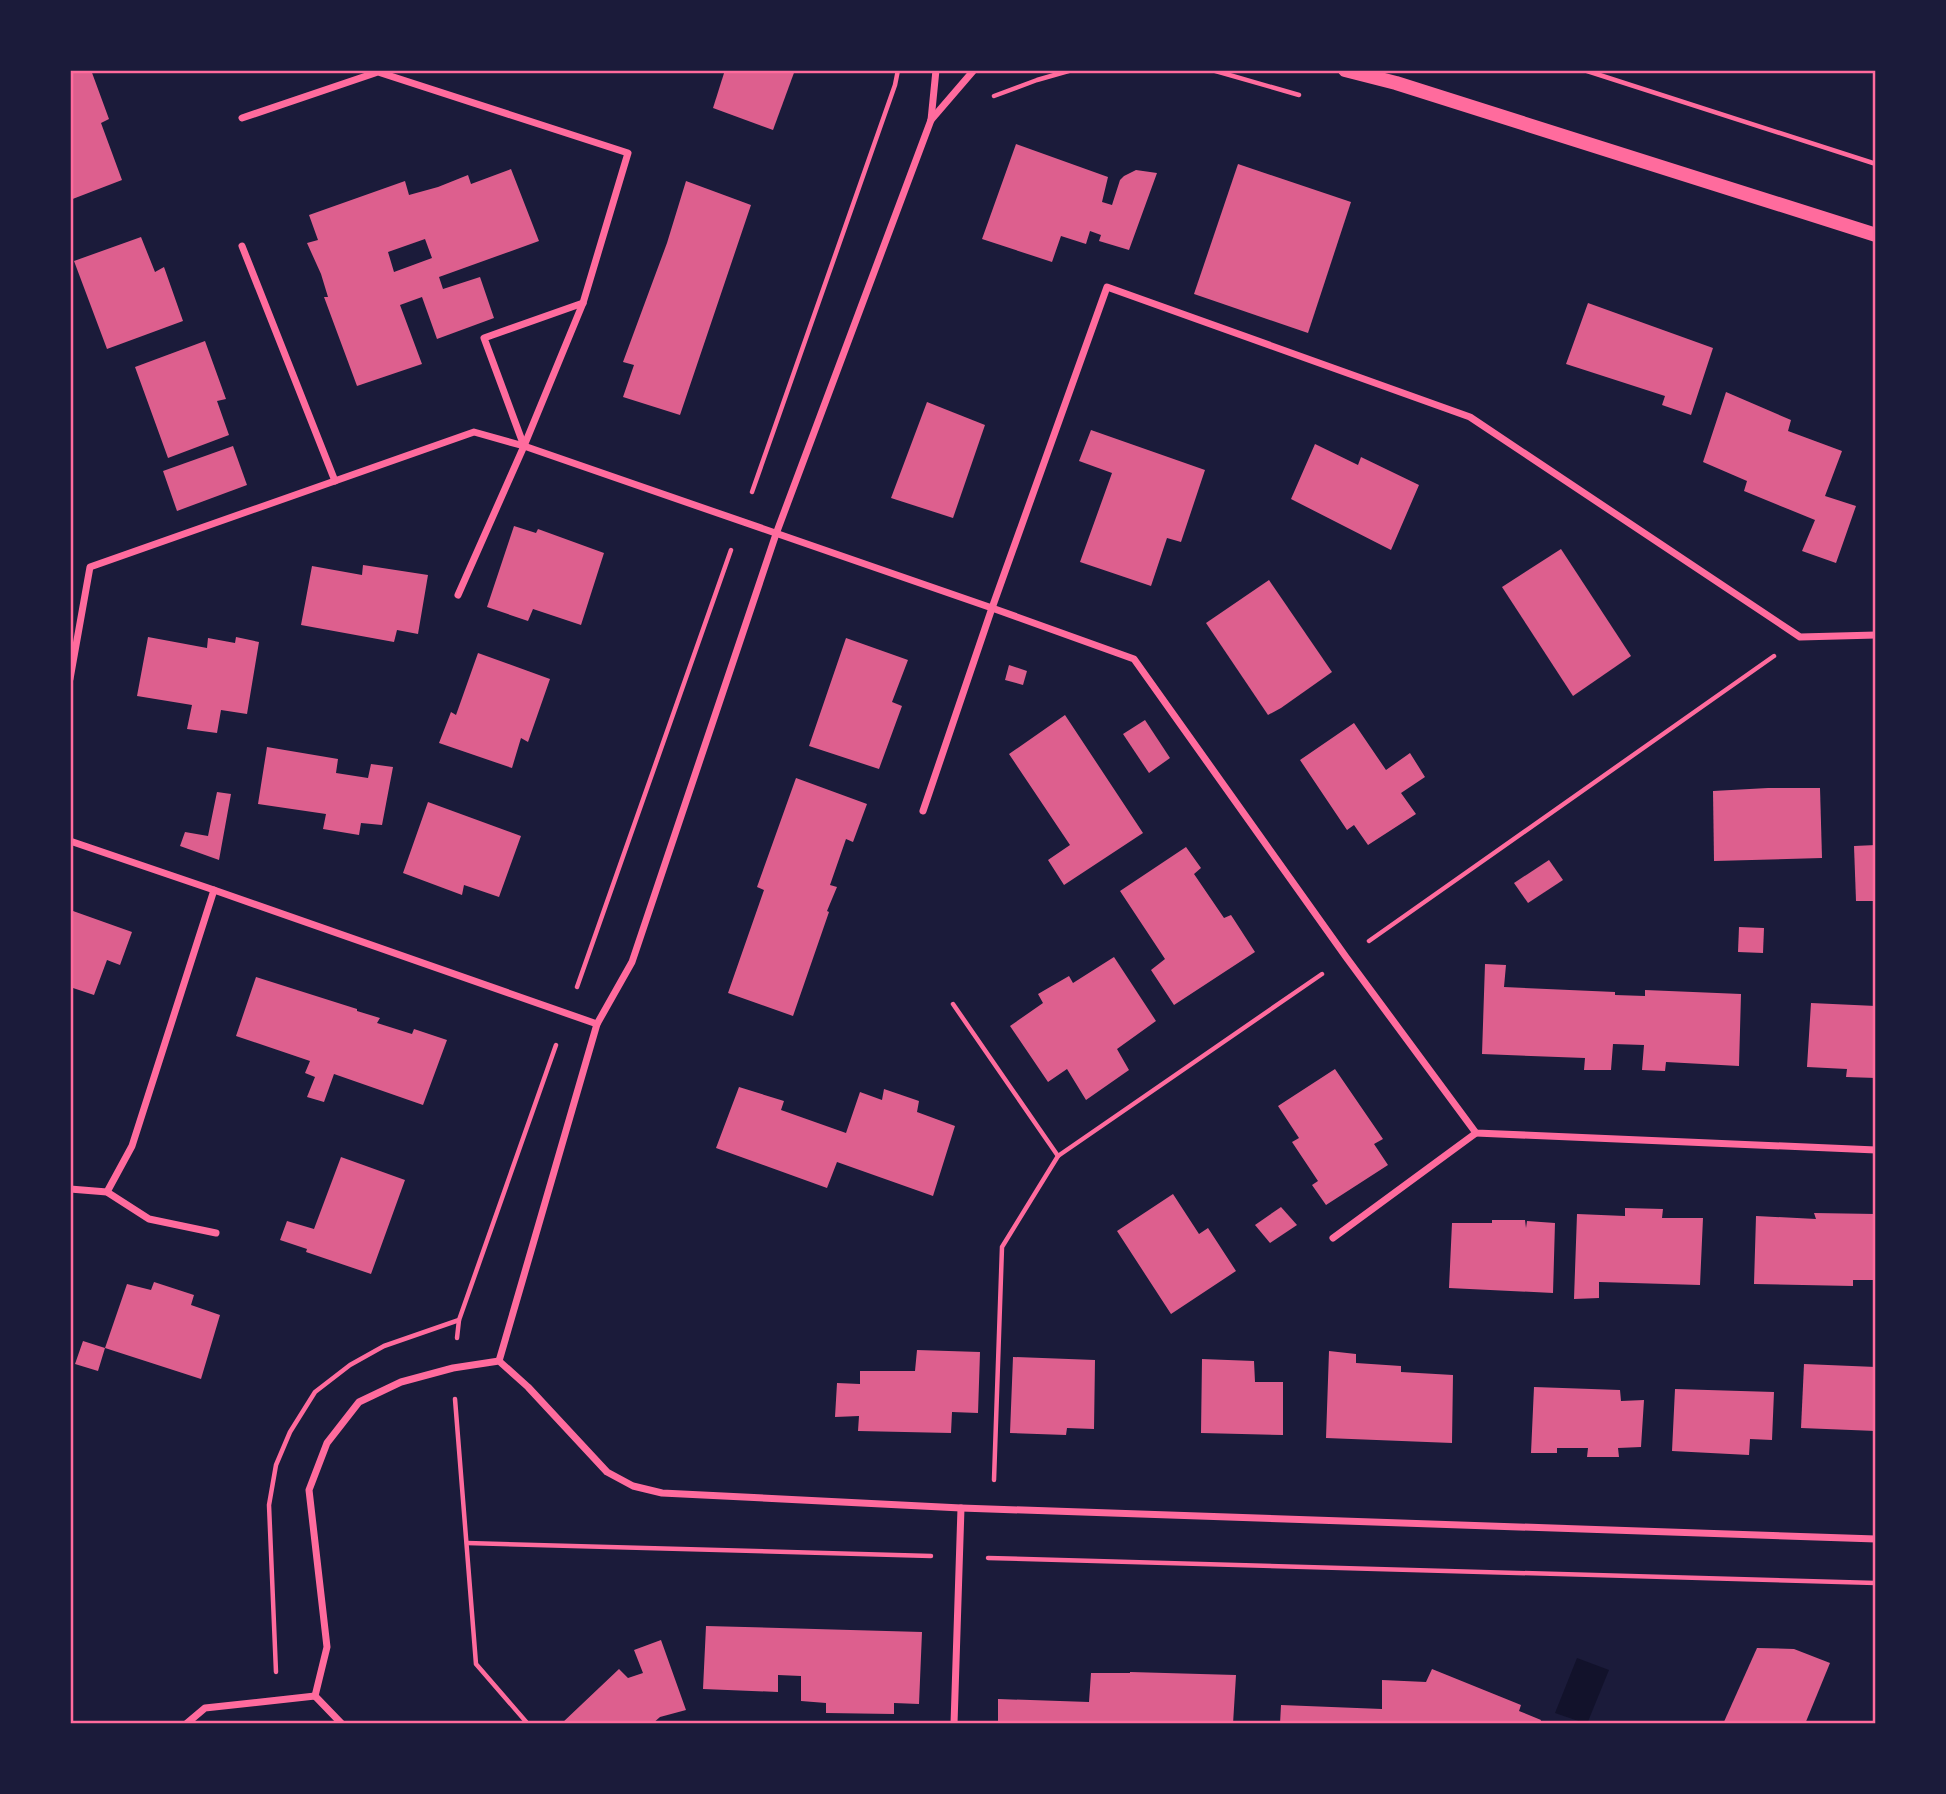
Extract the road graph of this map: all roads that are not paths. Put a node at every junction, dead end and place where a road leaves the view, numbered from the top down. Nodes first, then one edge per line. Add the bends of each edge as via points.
1 (936, 70) edge
2 (974, 70) edge
3 (1345, 70) edge
4 (1370, 70) edge
5 (1396, 83) junction
6 (242, 118) dead end
7 (931, 120) junction
8 (1876, 235) edge
9 (242, 246) dead end
10 (583, 303) junction
11 (524, 446) junction
12 (335, 481) junction
13 (776, 534) junction
14 (458, 595) dead end
15 (992, 608) junction
16 (1876, 635) edge
17 (70, 679) edge
18 (923, 811) dead end
19 (70, 841) edge
20 (214, 890) junction
21 (597, 1024) junction
22 (1476, 1133) junction
23 (1876, 1150) edge
24 (70, 1189) edge
25 (107, 1192) junction
26 (216, 1233) dead end
27 (1333, 1238) dead end
28 (499, 1362) junction
29 (961, 1508) junction
30 (1876, 1539) edge
31 (315, 1696) junction
32 (186, 1724) edge
33 (342, 1724) edge
34 (954, 1724) edge

1 - 7 street
2 - 7 street
3 - 5 main road
4 - 5 main road
5 - 8 main road
6 - 10 street via 378,72 628,153
7 - 13 street
9 - 12 street
10 - 11 street
10 - 11 street via 484,338
11 - 12 street via 474,432
11 - 13 street
11 - 14 street
12 - 17 street via 90,567
13 - 15 street
13 - 21 street via 632,962
15 - 16 street via 1107,287 1470,417 1800,637
15 - 18 street
15 - 22 street via 1134,659
19 - 20 street
20 - 21 street
20 - 25 street via 132,1146
21 - 28 street
22 - 23 street
22 - 27 street
24 - 25 street
25 - 26 street via 149,1219
28 - 29 street via 607,1472 633,1486 662,1493
28 - 31 street via 401,1381 359,1402 327,1443 309,1490 327,1647
29 - 30 street
29 - 34 street
31 - 32 street via 205,1708
31 - 33 street

